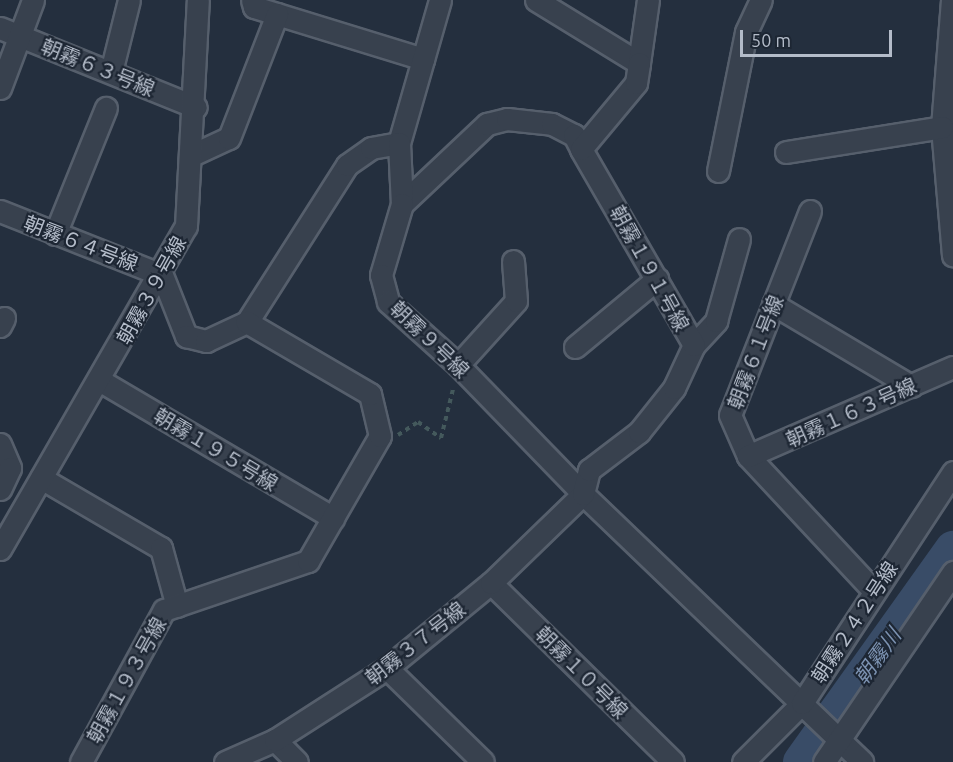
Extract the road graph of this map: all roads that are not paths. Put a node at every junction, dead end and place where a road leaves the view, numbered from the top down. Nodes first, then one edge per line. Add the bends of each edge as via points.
1 (33, 0) edge
2 (129, 0) edge
3 (198, 0) edge
4 (252, 0) edge
5 (440, 0) edge
6 (648, 0) edge
7 (761, 0) edge
8 (952, 0) edge
9 (547, 3) edge
10 (277, 14) junction
11 (0, 28) edge
12 (20, 35) junction
13 (423, 59) junction
14 (639, 63) junction
15 (111, 72) junction
16 (0, 88) edge
17 (196, 107) junction
18 (106, 108) dead end
19 (942, 127) junction
20 (399, 143) junction
21 (581, 149) junction
22 (786, 152) dead end
23 (194, 154) junction
24 (718, 171) dead end
25 (402, 204) junction
26 (0, 211) edge
27 (810, 211) dead end
28 (55, 234) junction
29 (739, 239) dead end
30 (953, 256) edge
31 (513, 261) dead end
32 (162, 275) junction
33 (657, 279) junction
34 (773, 304) junction
35 (247, 322) junction
36 (694, 345) junction
37 (575, 347) dead end
38 (458, 365) junction
39 (953, 367) edge
40 (99, 380) junction
41 (911, 386) junction
42 (0, 444) edge
43 (748, 456) junction
44 (953, 472) edge
45 (41, 478) junction
46 (0, 489) edge
47 (583, 494) junction
48 (333, 518) junction
49 (0, 549) edge
50 (953, 572) edge
51 (491, 583) junction
52 (873, 590) junction
53 (177, 606) junction
54 (387, 668) junction
55 (802, 703) junction
56 (839, 739) junction
57 (275, 740) junction
58 (81, 762) edge
59 (225, 762) edge
60 (297, 762) edge
61 (483, 762) edge
62 (674, 762) edge
63 (743, 762) edge
64 (824, 762) edge
65 (862, 762) edge

1 - 12 street
2 - 15 street
3 - 17 street, 朝霧３９号線
4 - 10 street via 254,7
5 - 13 street, 朝霧９号線
6 - 14 street
7 - 24 street via 746,32
8 - 19 street
9 - 14 street
10 - 13 street
10 - 23 street via 229,138
11 - 12 street, 朝霧６３号線
12 - 15 street, 朝霧６３号線
12 - 16 street
13 - 20 street, 朝霧９号線
14 - 21 street via 636,83
15 - 17 street, 朝霧６３号線
17 - 23 street, 朝霧３９号線
18 - 28 street
19 - 22 street
19 - 30 street
20 - 25 street, 朝霧９号線
20 - 35 street via 371,148 347,165
21 - 25 street, 朝霧１９１号線 via 574,135 552,124 507,119 487,124
21 - 33 street, 朝霧１９１号線
23 - 32 street, 朝霧３９号線 via 186,225
25 - 38 street, 朝霧９号線 via 381,276 388,303
26 - 28 street, 朝霧６４号線
27 - 34 street, 朝霧６１号線
28 - 32 street, 朝霧６４号線
29 - 36 street via 716,321
31 - 38 street via 516,301
32 - 35 street via 186,336 206,341
32 - 40 street, 朝霧３９号線
33 - 36 street, 朝霧１９１号線
33 - 37 street
34 - 41 street
34 - 43 street, 朝霧６１号線 via 730,415
35 - 48 street, 朝霧１９３号線 via 369,394 380,435
36 - 47 street, 朝霧１９１号線 via 674,388 639,432 589,470
38 - 47 street, 朝霧９号線
39 - 41 street, 朝霧１６３号線
40 - 45 street, 朝霧３９号線
40 - 48 street, 朝霧１９５号線
41 - 43 street, 朝霧１６３号線
42 - 46 street via 10,468
43 - 52 street, 朝霧６１号線
44 - 52 street, 朝霧２４２号線
45 - 49 street, 朝霧３９号線
45 - 53 street via 161,548
47 - 51 street, 朝霧３７号線
47 - 55 street, 朝霧９号線
48 - 53 street, 朝霧１９３号線 via 308,561
50 - 56 street
51 - 54 street, 朝霧３７号線
51 - 62 street, 朝霧１０号線
52 - 55 street, 朝霧２４２号線
53 - 58 street, 朝霧１９３号線 via 164,610
54 - 57 street, 朝霧３７号線
54 - 61 street
55 - 56 street, 朝霧９号線
55 - 63 street, 朝霧２４２号線
56 - 64 street
56 - 65 street, 朝霧９号線
57 - 59 street, 朝霧３７号線
57 - 60 street

